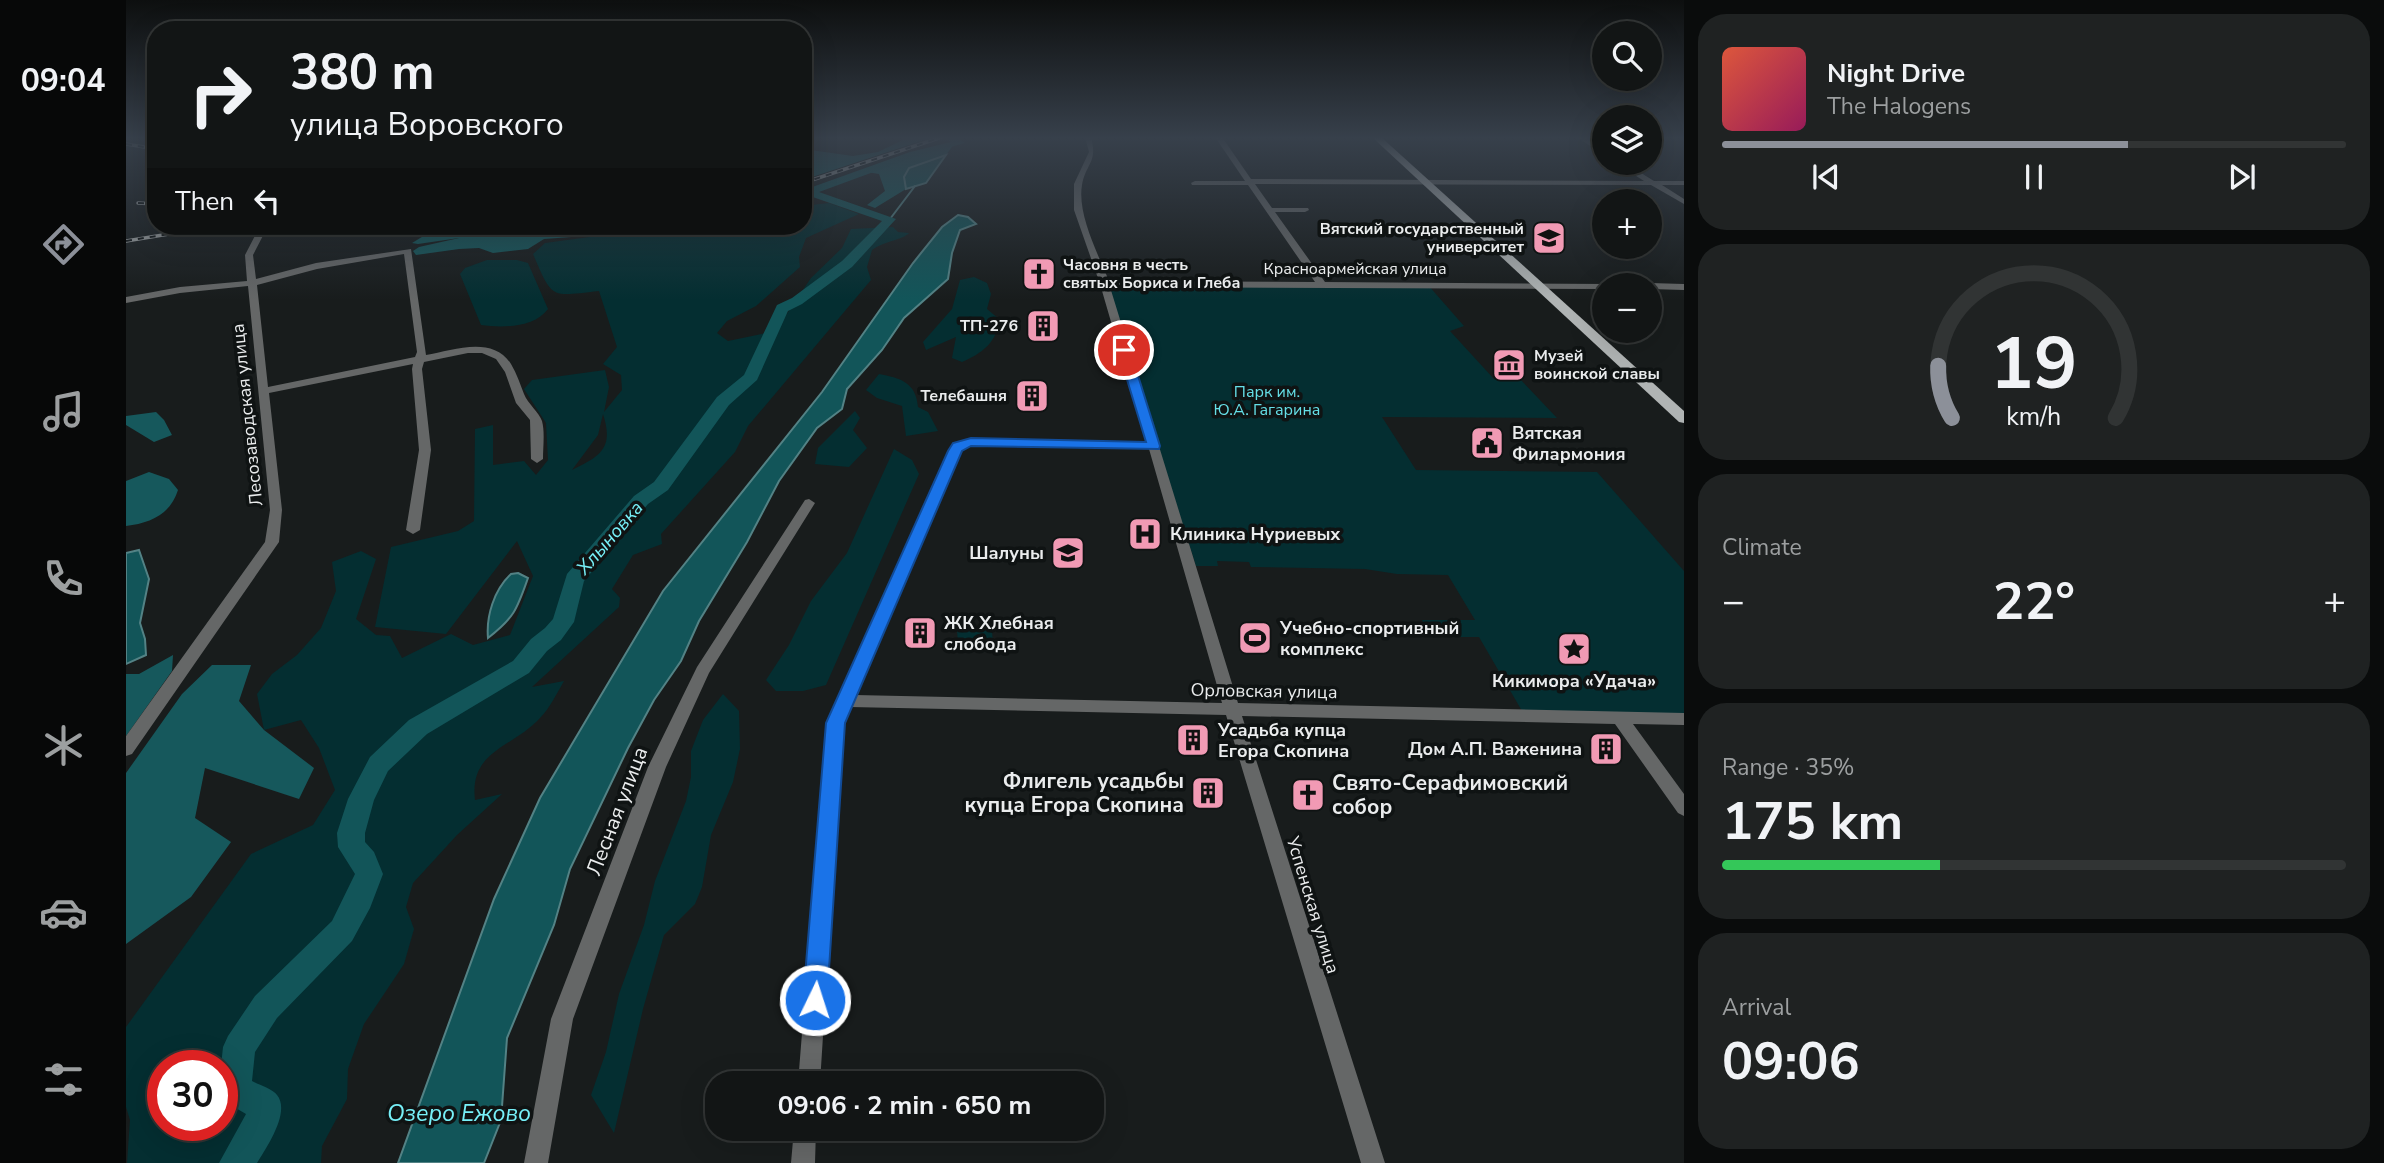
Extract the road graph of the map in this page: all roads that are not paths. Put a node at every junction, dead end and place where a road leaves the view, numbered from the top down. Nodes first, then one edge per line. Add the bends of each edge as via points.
1 (1077, 191) edge
2 (1257, 191) edge
3 (1435, 191) edge
4 (1667, 191) edge
5 (1684, 202) edge
6 (1271, 210) junction
7 (1305, 210) dead end
8 (259, 235) edge
9 (252, 283) junction
10 (1105, 284) junction
11 (1322, 285) junction
12 (1539, 286) junction
13 (1592, 286) edge
14 (1662, 286) edge
15 (1684, 286) edge
16 (126, 300) edge
17 (420, 360) junction
18 (264, 391) junction
19 (1684, 419) edge
20 (1154, 446) junction
21 (537, 459) dead end
22 (809, 503) dead end
23 (413, 530) dead end
24 (844, 701) junction
25 (1232, 709) junction
26 (1619, 718) junction
27 (1684, 719) edge
28 (126, 749) edge
29 (1684, 808) edge
30 (810, 1071) edge
31 (804, 1141) edge
32 (536, 1163) edge
33 (803, 1163) edge
34 (1373, 1163) edge

1 - 10 street, Успенская улица via 1076,201
2 - 6 street
3 - 12 main road
4 - 5 street
6 - 7 street
6 - 11 street
8 - 9 street, Лесозаводская улица via 248,255
9 - 16 street
9 - 17 street via 316,265 408,251
9 - 18 street, Лесозаводская улица
10 - 11 street, Красноармейская улица
10 - 20 street, Успенская улица
11 - 12 street, Красноармейская улица
12 - 13 street, Красноармейская улица
12 - 19 main road
14 - 15 street
17 - 18 street
17 - 21 street via 476,349 498,353 536,421
17 - 23 street via 425,450
18 - 28 street, Лесозаводская улица via 276,510 272,542
20 - 24 street via 971,442 958,446
20 - 25 street, Успенская улица
22 - 32 street, Лесная улица via 702,671 657,766 562,1019
24 - 25 street, Орловская улица
24 - 30 street via 835,723
25 - 26 street, Орловская улица
25 - 34 street, Успенская улица
26 - 27 street, Орловская улица
26 - 29 street
31 - 33 street

